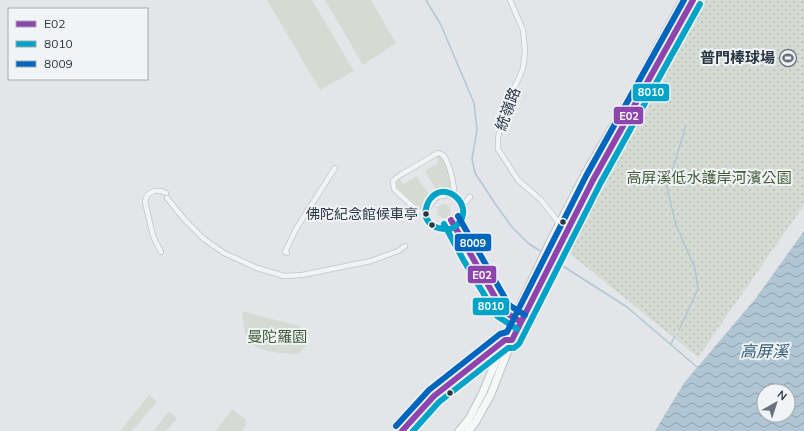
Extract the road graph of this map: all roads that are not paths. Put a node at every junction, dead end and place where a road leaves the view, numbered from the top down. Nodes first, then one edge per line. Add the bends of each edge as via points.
1 (510, 0) edge
2 (683, 0) edge
3 (693, 0) edge
4 (412, 167) joint
5 (335, 168) dead end
6 (470, 197) dead end
7 (560, 224) junction
8 (567, 228) junction
9 (405, 246) dead end
10 (162, 252) dead end
11 (287, 253) dead end
12 (498, 283) dead end
13 (509, 340) junction
14 (402, 431) edge
15 (459, 431) edge
16 (468, 431) edge

1 - 7 street, 統嶺路 via 523,30 525,51 523,68 511,94 498,137 498,149 518,180 541,200
2 - 7 main road via 585,174
3 - 8 main road
4 - 4 street via 438,153 443,155 447,160 453,194 436,198 425,212 418,210 397,192 393,185 396,178
5 - 11 street via 296,229 285,252
6 - 12 street via 460,210 463,226
7 - 8 street, 統嶺路
7 - 13 main road
8 - 13 main road
9 - 10 street via 371,261 284,276 257,268 224,253 204,239 184,219 167,196 161,191 154,191 146,197 146,202 153,236
13 - 14 main road via 434,396
13 - 15 main road via 483,392
13 - 16 main road via 491,394

